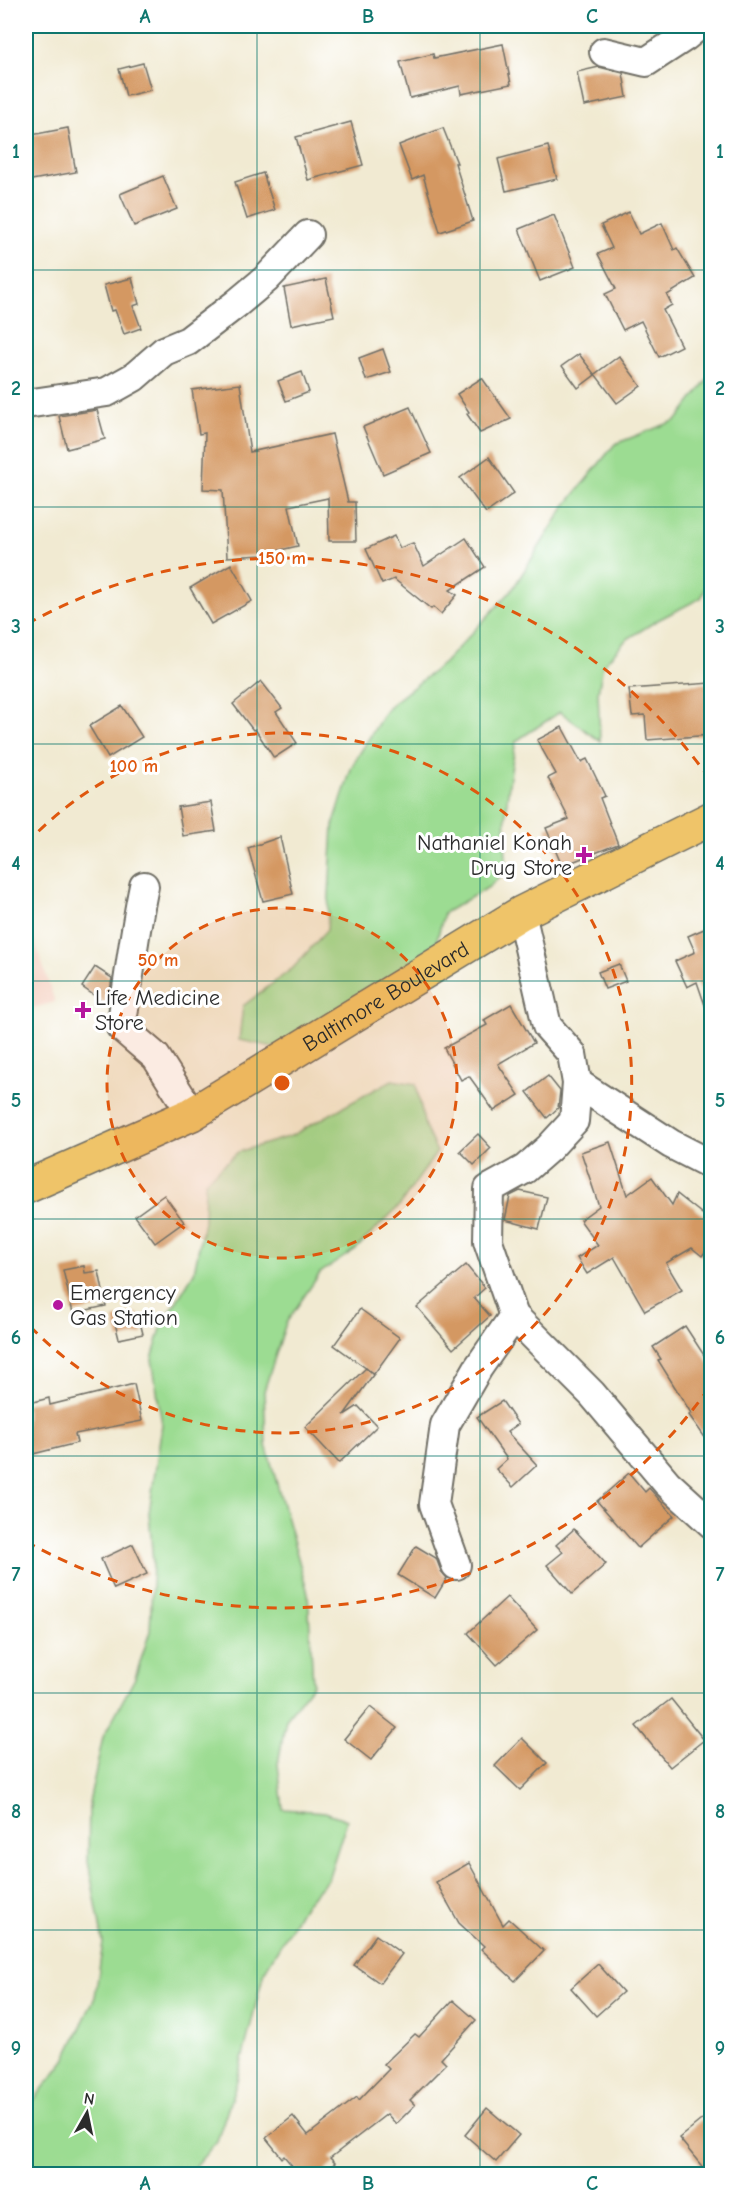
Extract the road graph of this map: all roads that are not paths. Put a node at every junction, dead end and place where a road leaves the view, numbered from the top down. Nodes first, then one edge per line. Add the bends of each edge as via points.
1 (698, 26) edge
2 (604, 52) dead end
3 (308, 236) dead end
4 (26, 404) edge
5 (711, 818) edge
6 (144, 886) dead end
7 (521, 913) junction
8 (577, 1083) junction
9 (192, 1114) junction
10 (711, 1165) edge
11 (26, 1187) edge
12 (513, 1316) junction
13 (711, 1524) edge
14 (456, 1565) dead end

1 - 2 street via 646,62
3 - 4 street via 236,304 188,341 164,351 134,376 107,392
5 - 7 highway, Baltimore Boulevard
6 - 9 street via 121,1027 156,1057
7 - 8 street via 547,1026 572,1054
7 - 9 highway, Baltimore Boulevard
8 - 10 street
8 - 12 street via 574,1121 525,1168 489,1189 488,1241
9 - 11 highway, Baltimore Boulevard
12 - 13 street via 592,1394 668,1483
12 - 14 street via 444,1425 434,1504

